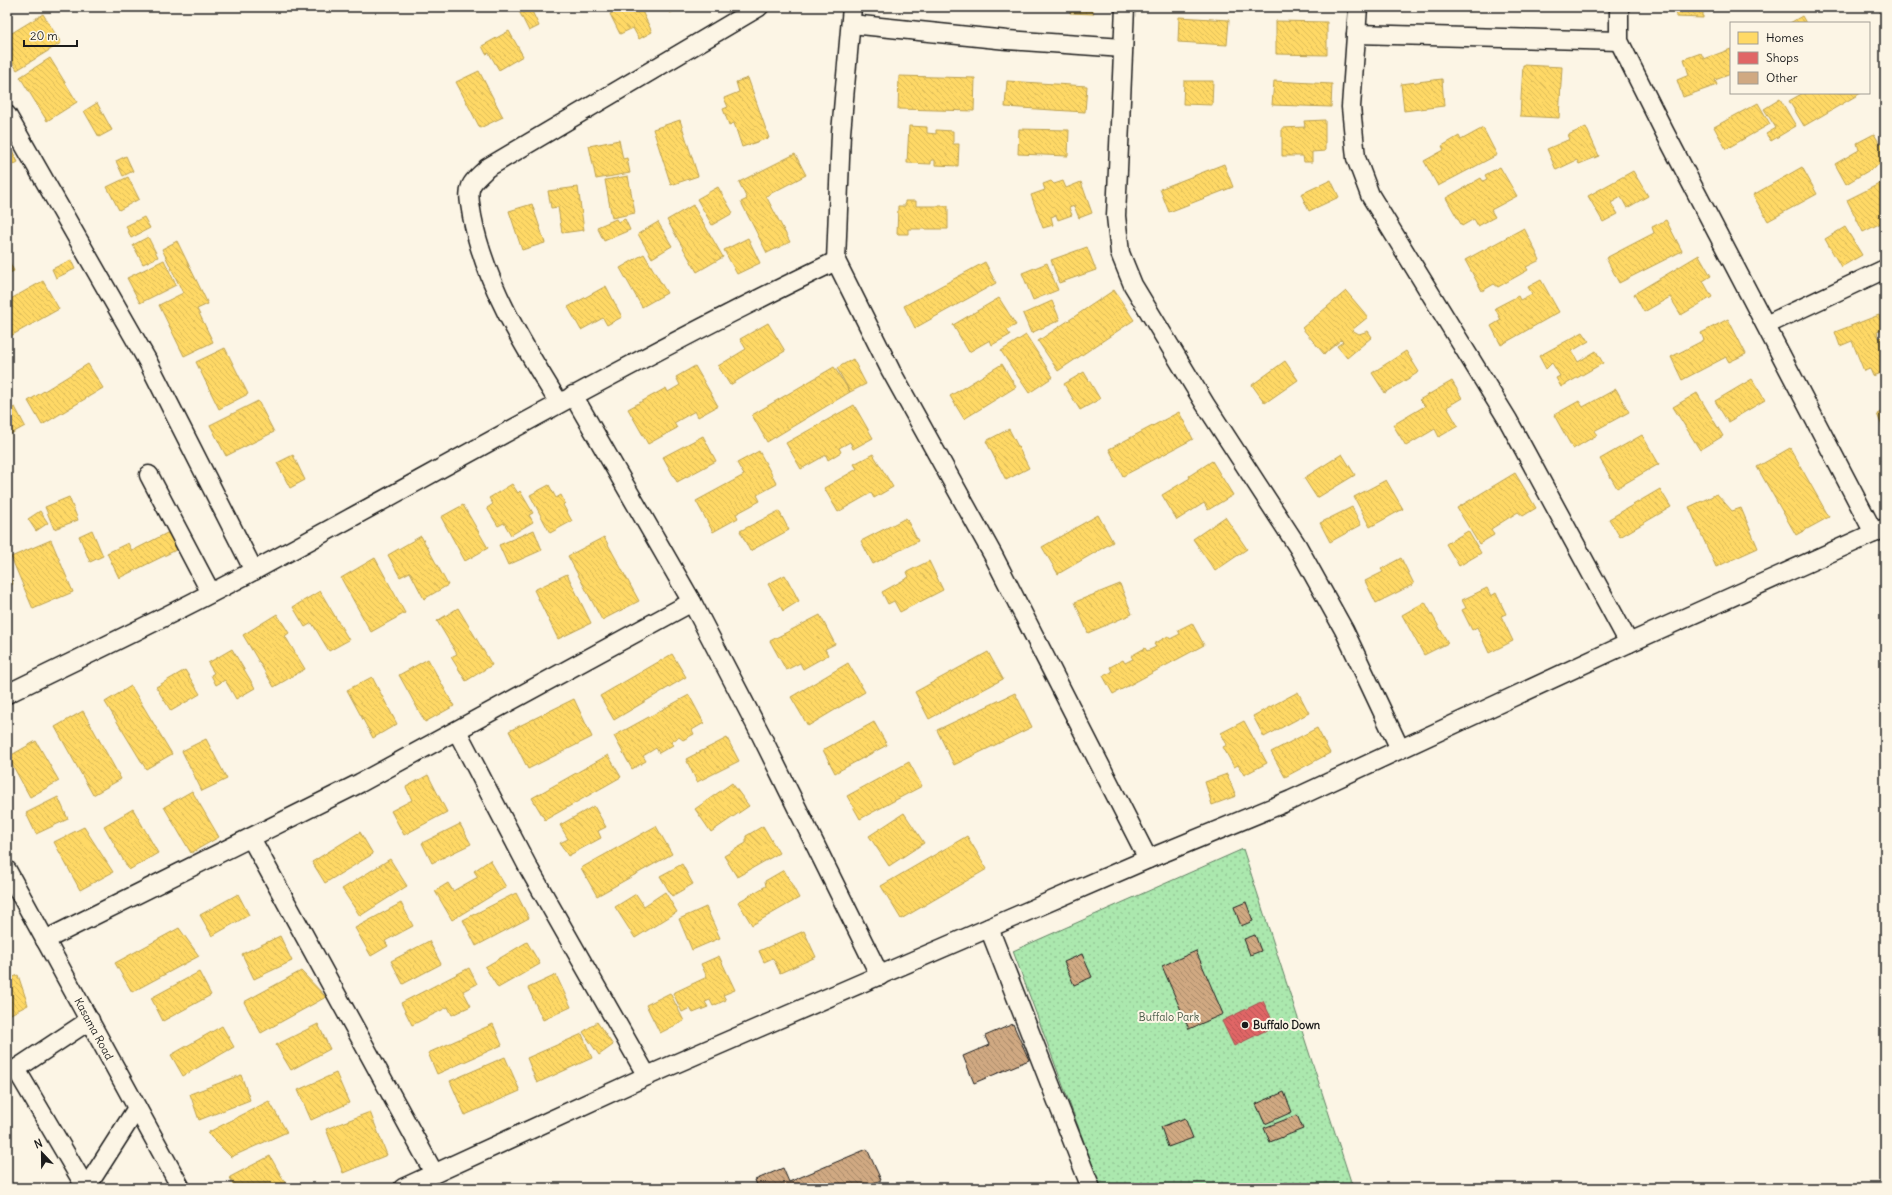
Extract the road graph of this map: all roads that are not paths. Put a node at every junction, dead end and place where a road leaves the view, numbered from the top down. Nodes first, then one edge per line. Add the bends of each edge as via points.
1 (759, 7) edge
2 (1125, 7) edge
3 (1358, 7) edge
4 (1619, 7) edge
5 (851, 16) edge
6 (1356, 34) junction
7 (1619, 41) junction
8 (1123, 48) junction
9 (7, 115) edge
10 (836, 261) junction
11 (1885, 270) edge
12 (1766, 325) junction
13 (566, 399) junction
14 (149, 475) dead end
15 (1879, 531) edge
16 (254, 571) junction
17 (211, 593) junction
18 (692, 602) junction
19 (1629, 643) junction
20 (7, 694) edge
21 (457, 731) junction
22 (1400, 749) junction
23 (251, 838) junction
24 (1148, 859) junction
25 (7, 870) edge
26 (989, 928) junction
27 (46, 940) junction
28 (880, 976) junction
29 (90, 1020) junction
30 (647, 1076) junction
31 (137, 1108) junction
32 (434, 1173) junction
33 (86, 1188) edge
34 (181, 1188) edge
35 (403, 1188) edge
36 (1091, 1188) edge

1 - 13 street via 487,168 471,185 469,199 475,229 507,315 531,357
2 - 8 street
3 - 6 street
4 - 7 street
5 - 8 street via 1008,40
5 - 10 street via 841,133
6 - 7 street
6 - 19 street via 1350,107 1356,158 1370,195 1508,420
7 - 12 street
8 - 22 street via 1116,216 1120,253 1132,285 1205,404 1298,547 1344,630
9 - 16 street via 147,360
10 - 13 street via 772,291
10 - 24 street via 891,371 993,555
11 - 12 street
12 - 15 street
13 - 16 street
13 - 18 street
14 - 17 street
15 - 19 street
16 - 17 street
17 - 20 street
18 - 21 street
18 - 28 street
19 - 22 street
21 - 23 street
21 - 30 street via 528,867
22 - 24 street via 1291,800
23 - 27 street
23 - 32 street
24 - 26 street
25 - 27 street, Kasama Road
26 - 28 street
26 - 36 street
27 - 29 street, Kasama Road
28 - 30 street
29 - 31 street, Kasama Road
29 - 33 street via 16,1069
30 - 32 street
31 - 33 street
31 - 34 street, Kasama Road
32 - 35 street

